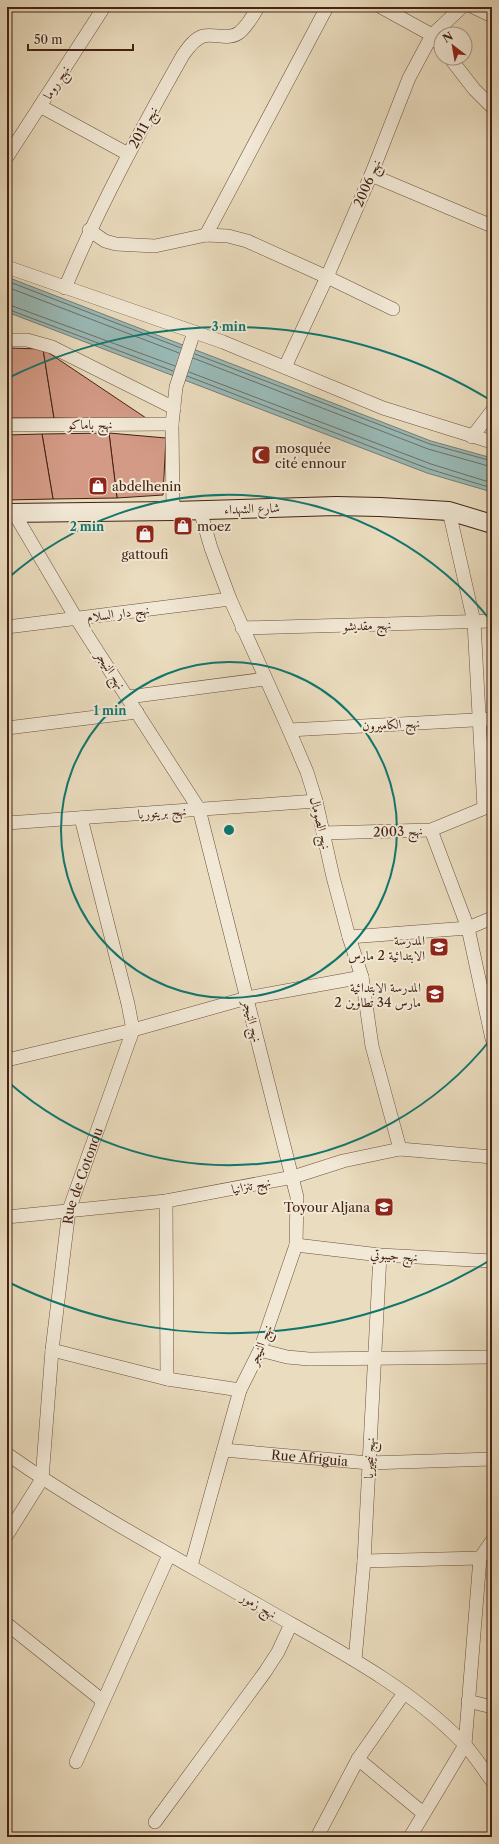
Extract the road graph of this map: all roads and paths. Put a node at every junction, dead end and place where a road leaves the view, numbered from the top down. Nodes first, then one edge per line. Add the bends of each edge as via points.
1 (104, 7) edge
2 (258, 7) edge
3 (327, 7) edge
4 (381, 7) edge
5 (462, 7) edge
6 (473, 7) edge
7 (492, 16) edge
8 (432, 35) junction
9 (456, 66) edge
10 (40, 106) junction
11 (492, 107) edge
12 (128, 154) junction
13 (7, 157) edge
14 (371, 175) junction
15 (492, 226) edge
16 (89, 230) junction
17 (206, 235) junction
18 (7, 267) edge
19 (327, 277) junction
20 (65, 288) junction
21 (393, 309) dead end
22 (193, 336) junction
23 (7, 340) edge
24 (285, 367) junction
25 (174, 408) junction
26 (492, 411) edge
27 (172, 424) junction
28 (7, 425) edge
29 (472, 437) junction
30 (492, 442) edge
31 (200, 510) junction
32 (173, 511) junction
33 (449, 512) junction
34 (10, 513) edge
35 (492, 524) edge
36 (230, 599) junction
37 (76, 618) junction
38 (474, 622) junction
39 (492, 622) edge
40 (7, 627) edge
41 (242, 628) junction
42 (265, 679) junction
43 (128, 697) junction
44 (137, 712) junction
45 (486, 719) edge
46 (7, 728) edge
47 (289, 730) junction
48 (316, 801) junction
49 (488, 807) edge
50 (199, 809) junction
51 (81, 818) junction
52 (7, 823) edge
53 (431, 830) junction
54 (323, 833) junction
55 (492, 918) edge
56 (468, 928) junction
57 (349, 937) junction
58 (362, 977) junction
59 (247, 998) junction
60 (490, 1023) edge
61 (133, 1030) junction
62 (492, 1038) edge
63 (7, 1060) edge
64 (400, 1149) junction
65 (492, 1158) edge
66 (293, 1177) junction
67 (166, 1201) junction
68 (70, 1210) junction
69 (7, 1217) edge
70 (296, 1245) junction
71 (380, 1255) junction
72 (492, 1261) edge
73 (52, 1350) junction
74 (260, 1350) junction
75 (492, 1357) edge
76 (375, 1359) junction
77 (167, 1379) junction
78 (240, 1390) junction
79 (224, 1450) junction
80 (7, 1454) edge
81 (492, 1459) edge
82 (369, 1463) junction
83 (42, 1478) junction
84 (7, 1535) edge
85 (492, 1541) edge
86 (169, 1555) junction
87 (480, 1558) junction
88 (364, 1561) junction
89 (190, 1566) junction
90 (7, 1624) edge
91 (291, 1624) junction
92 (355, 1660) junction
93 (404, 1693) junction
94 (103, 1701) junction
95 (468, 1701) junction
96 (492, 1707) edge
97 (465, 1745) junction
98 (358, 1759) junction
99 (76, 1762) dead end
100 (492, 1781) edge
101 (423, 1813) junction
102 (155, 1822) dead end
103 (317, 1837) edge
104 (410, 1837) edge

1 - 10 street, نهج روما
2 - 12 street, نهج 2011 via 239,33 231,36 203,36 190,45
3 - 17 street
4 - 8 street
5 - 8 street, نهج 2006
6 - 7 street
8 - 14 street, نهج 2006 via 409,78
9 - 11 street
10 - 12 street
10 - 13 street, نهج روما
12 - 16 street, نهج 2011
14 - 15 street
14 - 19 street, نهج 2006
16 - 17 street via 105,241 116,244 155,246
16 - 20 street, نهج 2011
17 - 19 street via 228,236 247,242
18 - 20 street
19 - 21 street
19 - 24 street, نهج 2006
20 - 22 street
22 - 24 street
22 - 25 street via 176,387
23 - 25 street via 27,340 52,347
24 - 29 street via 383,408
25 - 27 street
26 - 29 street
27 - 28 street, نهج باماكو
27 - 32 street
29 - 30 street
31 - 32 main road, شارع الشهداء
31 - 33 main road, شارع الشهداء via 336,506
31 - 36 street, نهج الصومال
32 - 34 main road, شارع الشهداء
33 - 35 main road, شارع الشهداء
33 - 38 street
34 - 37 street, نهج النيجر
36 - 37 street, نهج دار السلام
36 - 41 street, نهج الصومال
37 - 40 street, نهج دار السلام
37 - 43 street, نهج النيجر
38 - 39 street, نهج مقديشو
38 - 41 street, نهج مقديشو
38 - 45 street
41 - 42 street, نهج الصومال
42 - 43 street
42 - 47 street, نهج الصومال
43 - 44 street, نهج النيجر
44 - 46 street
44 - 50 street, نهج النيجر
45 - 47 street, نهج الكاميرون
45 - 49 street
47 - 48 street, نهج الصومال
48 - 50 street, نهج بريتوريا
48 - 54 street, نهج الصومال
49 - 53 street, نهج 2003
50 - 51 street, نهج بريتوريا
50 - 59 street, نهج النيجر
51 - 52 street, نهج بريتوريا
51 - 61 street
53 - 54 street, نهج 2003
53 - 56 street
54 - 57 street, نهج الصومال
55 - 56 street
56 - 57 street
56 - 60 street
57 - 58 street, نهج الصومال
58 - 59 street
58 - 64 street, نهج الصومال via 372,1046
59 - 61 street
59 - 66 street, نهج النيجر
60 - 62 street
61 - 63 street
61 - 68 street, Rue de Cotonou
64 - 65 street, نهج تنزانيا
64 - 66 street, نهج تنزانيا via 343,1161
66 - 67 street, نهج تنزانيا
66 - 70 street, نهج النيجر via 297,1197
67 - 68 street, نهج تنزانيا
67 - 77 street
68 - 69 street, نهج تنزانيا
68 - 73 street, Rue de Cotonou
70 - 71 street, نهج جيبوتي
70 - 74 street, نهج النيجر
71 - 72 street, نهج جيبوتي
71 - 76 street, نهج نيجيريا
73 - 77 street
73 - 83 street, Rue de Cotonou
74 - 76 street via 287,1357 309,1359
74 - 78 street, نهج النيجر
75 - 76 street
76 - 82 street, نهج نيجيريا
77 - 78 street
78 - 79 street, نهج النيجر
79 - 82 street, Rue Afriguia
79 - 89 street, نهج النيجر
80 - 83 street, نهج زمور
81 - 82 street, Rue Afriguia
82 - 88 street, نهج نيجيريا
83 - 84 street, Rue de Cotonou
83 - 86 street, نهج زمور via 117,1526
85 - 87 street
86 - 89 street, نهج زمور
86 - 94 street
87 - 88 street
87 - 95 street
88 - 92 street, نهج نيجيريا
89 - 91 street, نهج زمور
90 - 94 street
91 - 92 street, نهج زمور
91 - 102 street via 265,1672
92 - 93 street, نهج زمور
93 - 97 street, نهج زمور
93 - 98 street
94 - 99 street
95 - 96 street
95 - 97 street
97 - 100 street, نهج زمور
97 - 101 street
98 - 101 street
98 - 103 street
101 - 104 street

